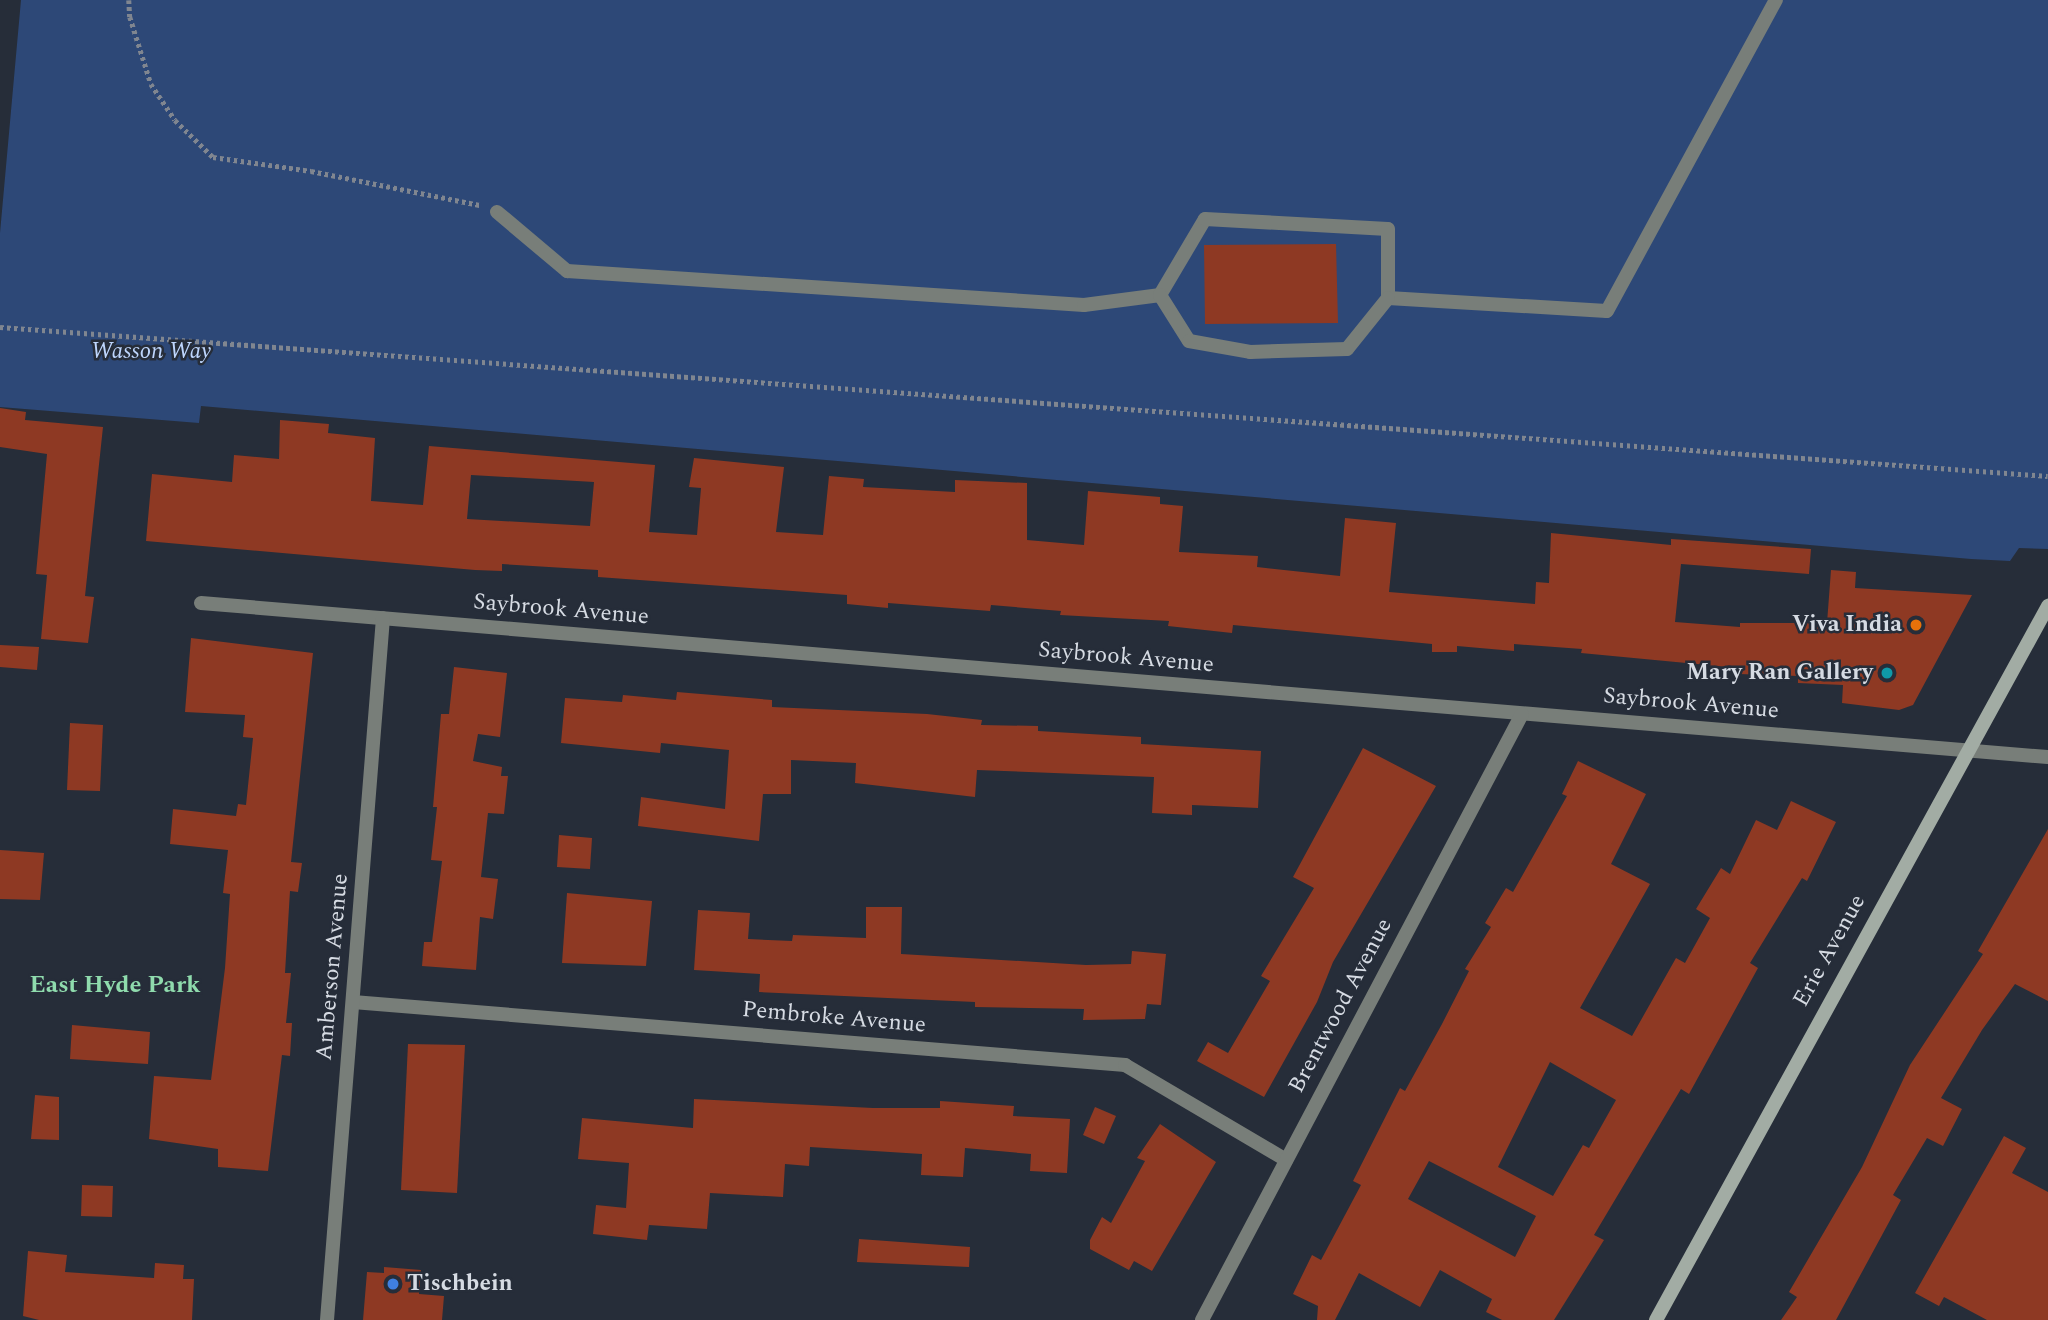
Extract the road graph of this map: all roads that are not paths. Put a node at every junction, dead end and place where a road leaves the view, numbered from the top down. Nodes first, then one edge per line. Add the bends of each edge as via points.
1 (1776, 0) edge
2 (497, 212) road end
3 (1160, 295) junction
4 (1388, 298) junction
5 (201, 603) dead end
6 (2048, 606) edge
7 (383, 618) junction
8 (1522, 714) junction
9 (1966, 749) junction
10 (2048, 757) edge
11 (353, 1002) junction
12 (1286, 1160) junction
13 (327, 1320) edge
14 (1202, 1320) edge
15 (1656, 1320) edge

1 - 4 street via 1606,312
2 - 3 street via 567,271 1084,305
3 - 4 street via 1189,341 1250,352 1347,349
3 - 4 street via 1205,219 1388,229
5 - 7 street, Saybrook Avenue
6 - 9 street, Erie Avenue
7 - 8 street, Saybrook Avenue
7 - 11 street, Amberson Avenue
8 - 9 street, Saybrook Avenue
8 - 12 street, Brentwood Avenue
9 - 10 street, Saybrook Avenue
9 - 15 street, Erie Avenue
11 - 12 street, Pembroke Avenue via 1125,1065
11 - 13 street, Amberson Avenue
12 - 14 street, Brentwood Avenue

